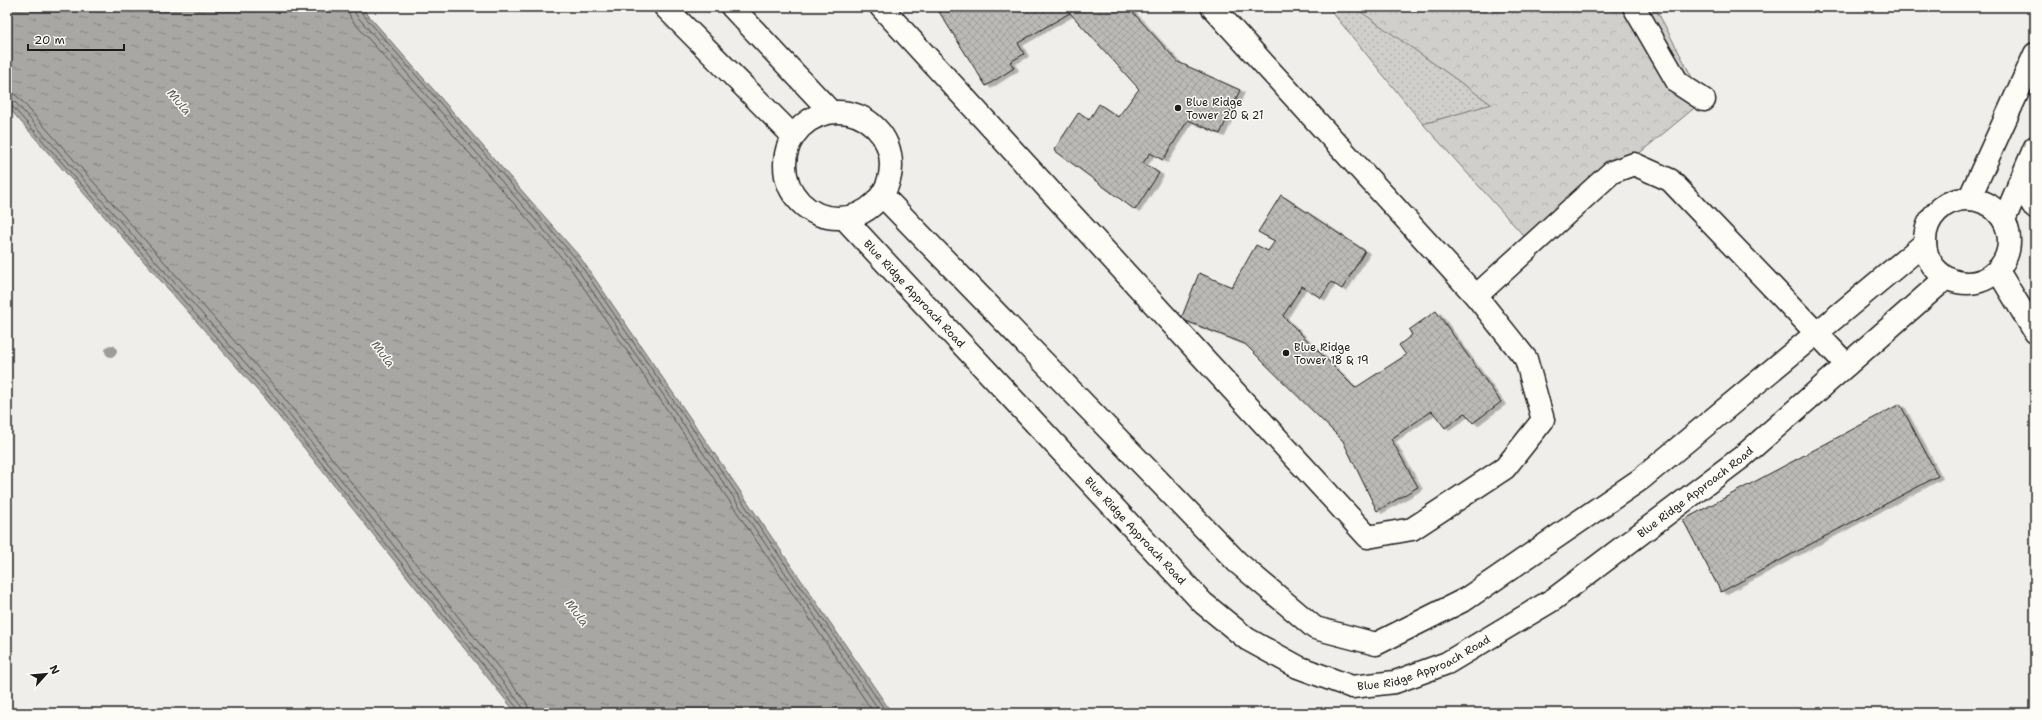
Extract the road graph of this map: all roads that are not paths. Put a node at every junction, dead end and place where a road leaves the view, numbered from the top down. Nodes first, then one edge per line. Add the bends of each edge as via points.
1 (665, 7) edge
2 (732, 7) edge
3 (881, 7) edge
4 (1212, 7) edge
5 (1634, 7) edge
6 (2035, 54) edge
7 (1704, 100) dead end
8 (830, 112) junction
9 (793, 136) junction
10 (2035, 147) edge
11 (2019, 183) junction
12 (882, 195) junction
13 (1969, 198) junction
14 (2035, 208) edge
15 (845, 218) junction
16 (2004, 220) junction
17 (1925, 243) junction
18 (1998, 272) junction
19 (1946, 278) junction
20 (1476, 296) junction
21 (1817, 332) junction
22 (2035, 332) edge
23 (1847, 365) junction

1 - 9 street
2 - 8 street
3 - 20 street via 1368,538 1412,529 1505,468 1543,420 1526,359
4 - 20 street
5 - 7 street via 1678,83
6 - 13 street
8 - 9 street via 816,116 803,124
8 - 12 street via 846,112 860,117 873,125 883,137 889,151 891,166 889,181
9 - 15 street via 786,149 784,165 786,180 793,194 802,205 815,214
10 - 11 street
11 - 14 street
11 - 16 street
12 - 15 street via 860,214
12 - 21 street via 1238,562 1315,628 1376,644 1466,599 1641,479
13 - 16 street via 1995,208
13 - 17 street via 1955,200 1942,206 1932,216 1926,229
15 - 23 street, Blue Ridge Approach Road via 1203,603 1254,643 1298,667 1352,687 1395,682 1447,663 1554,599 1742,457
16 - 18 street via 2009,232 2010,247 2006,260
17 - 19 street via 1928,257 1935,269
17 - 21 street
18 - 19 street via 1986,280 1973,284 1959,283
18 - 22 street
19 - 23 street, Blue Ridge Approach Road
20 - 21 street via 1612,172 1634,164 1670,180
21 - 23 street

